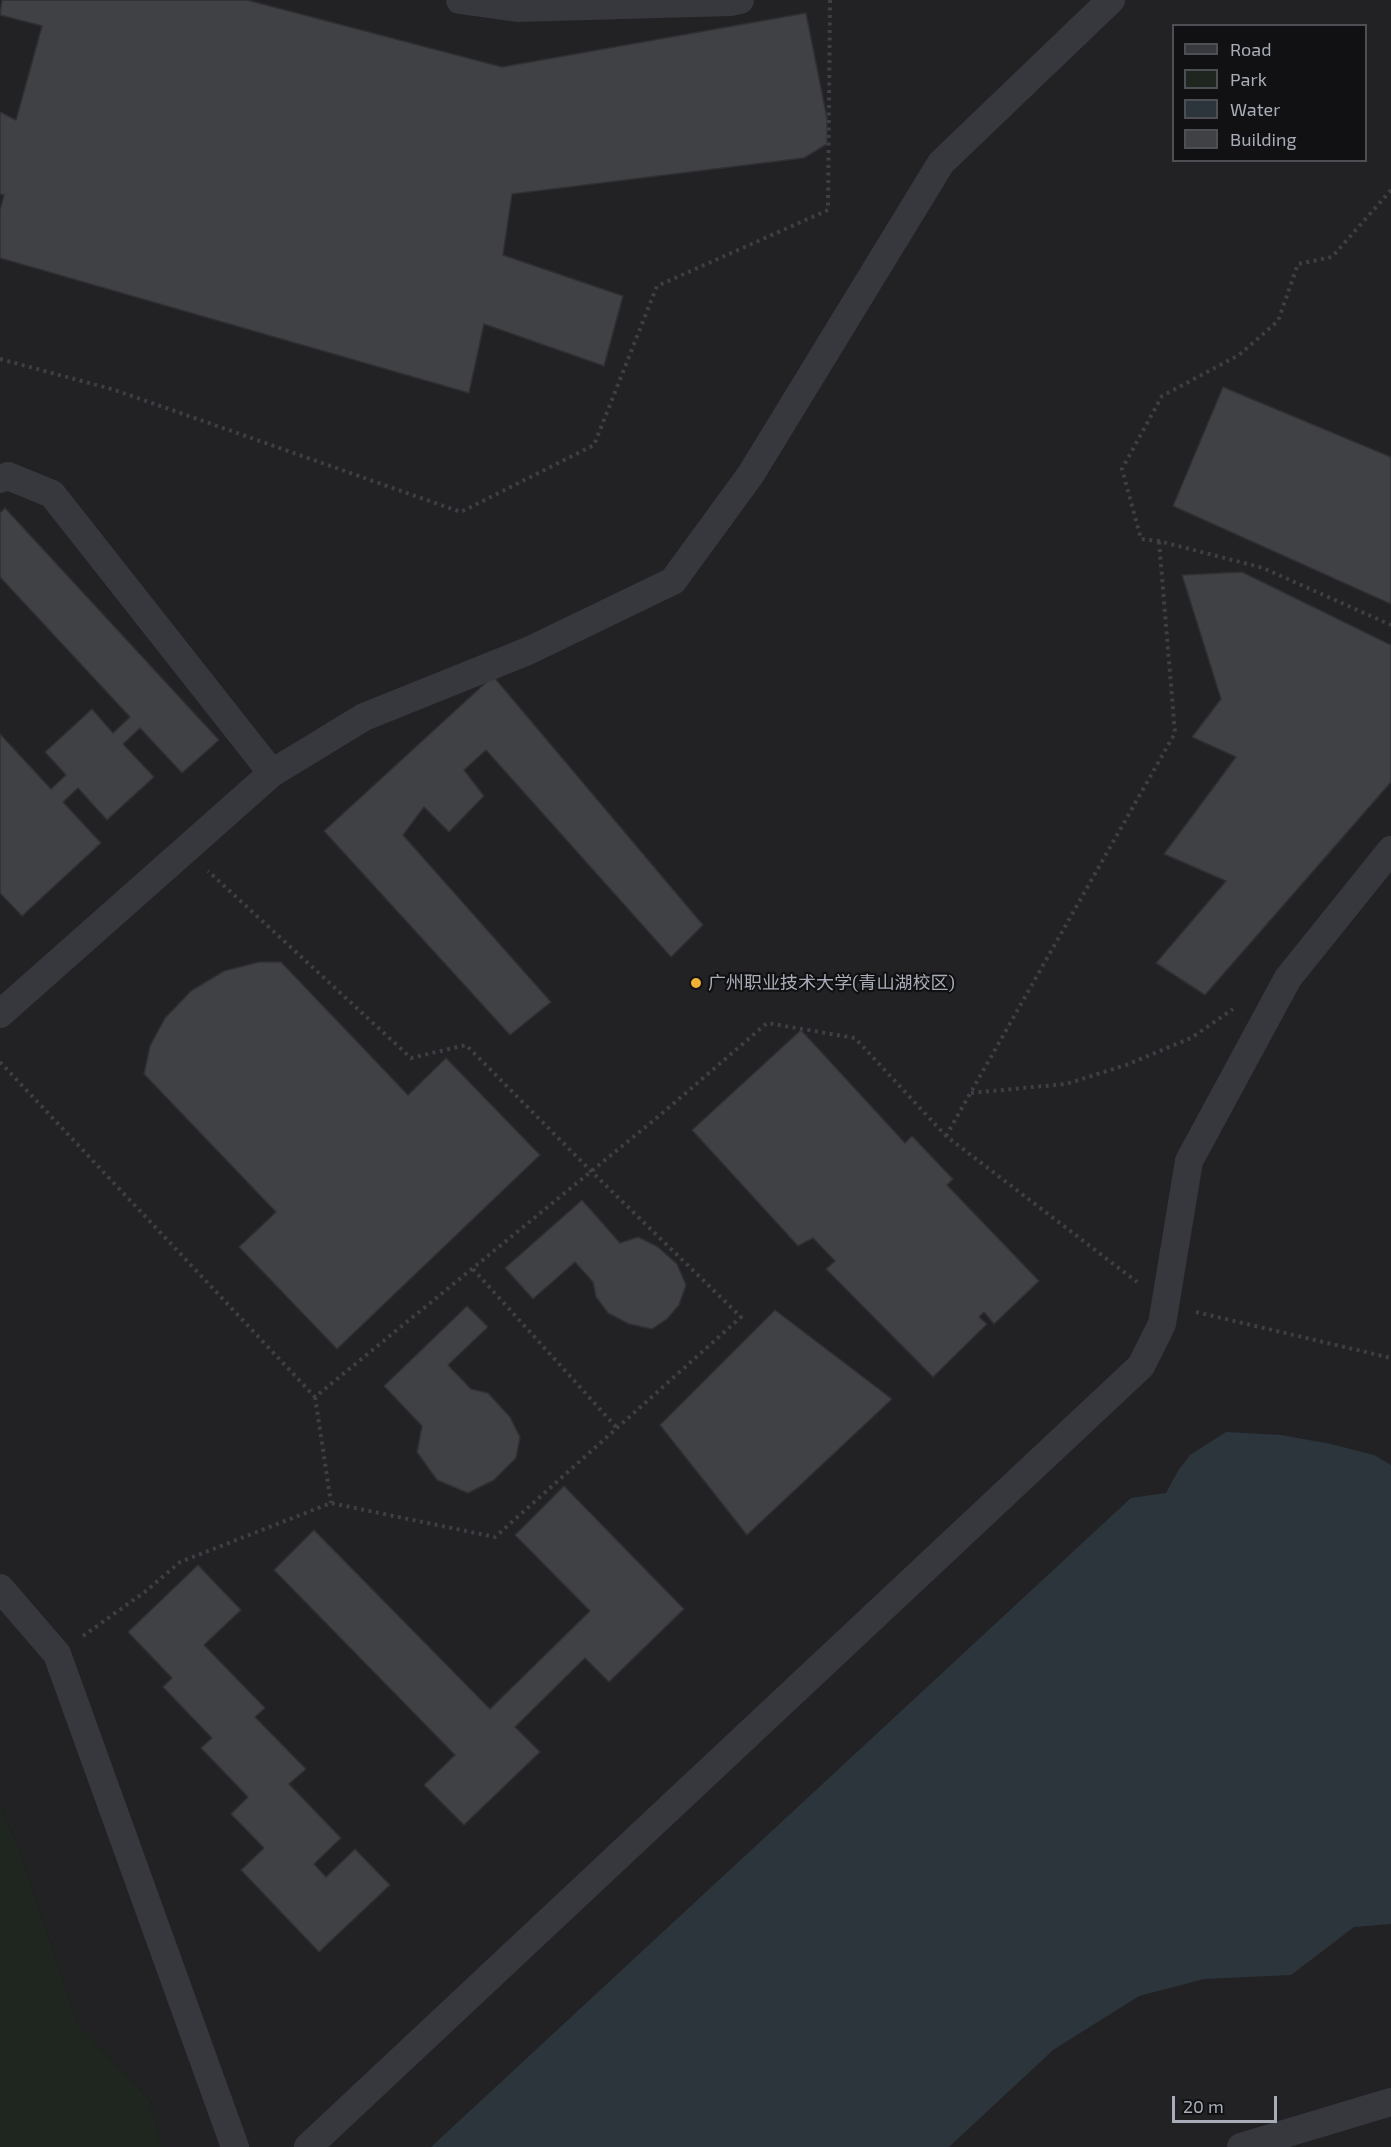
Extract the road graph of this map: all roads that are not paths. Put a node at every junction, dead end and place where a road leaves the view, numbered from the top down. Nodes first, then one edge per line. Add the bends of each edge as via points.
1 (460, 0) edge
2 (740, 0) edge
3 (1111, 0) edge
4 (0, 479) edge
5 (272, 773) junction
6 (1391, 850) edge
7 (0, 1014) edge
8 (0, 1588) edge
9 (1391, 2103) edge
10 (235, 2147) edge
11 (308, 2147) edge
12 (1241, 2147) edge

1 - 2 street via 517,8
3 - 5 street via 941,163 751,474 673,581 528,651 364,717
4 - 5 street via 8,476 52,494
5 - 7 street
6 - 11 street via 1288,978 1189,1161 1162,1324 1142,1366
8 - 10 street via 57,1654
9 - 12 street

